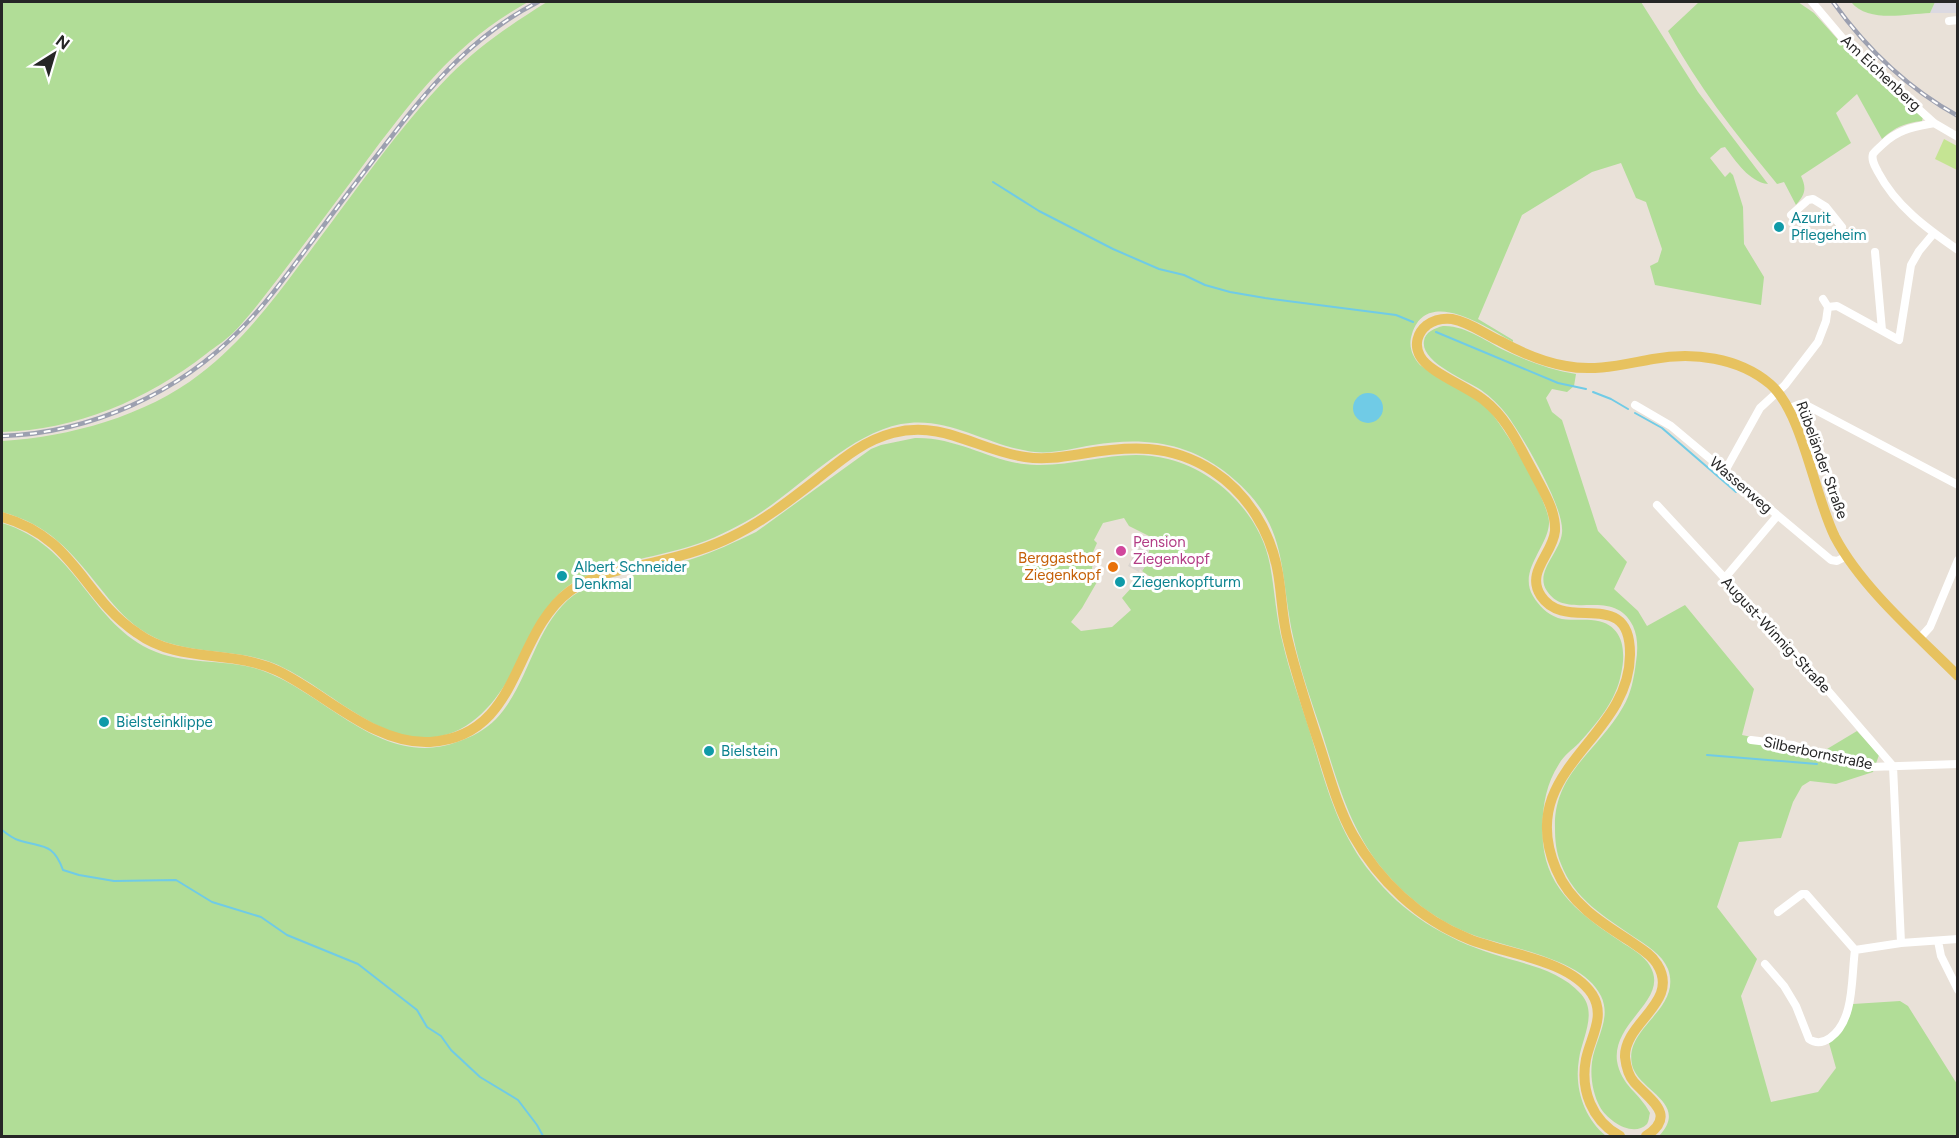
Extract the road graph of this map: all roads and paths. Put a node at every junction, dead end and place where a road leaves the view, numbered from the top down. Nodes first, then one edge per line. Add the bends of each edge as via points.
1 (1812, 2) edge
2 (1934, 123) junction
3 (1958, 137) edge
4 (1791, 215) dead end
5 (1842, 227) dead end
6 (1934, 233) junction
7 (1958, 250) edge
8 (1875, 252) dead end
9 (1823, 299) dead end
10 (1828, 307) junction
11 (1882, 330) junction
12 (1778, 392) junction
13 (1635, 405) dead end
14 (1788, 409) junction
15 (1725, 471) junction
16 (1958, 485) edge
17 (1657, 505) dead end
18 (1777, 516) junction
19 (2, 517) edge
20 (1847, 556) junction
21 (1958, 560) edge
22 (1724, 579) junction
23 (1920, 638) junction
24 (1958, 676) edge
25 (1751, 740) dead end
26 (1958, 764) edge
27 (1893, 766) junction
28 (1778, 912) dead end
29 (1958, 939) edge
30 (1938, 941) junction
31 (1902, 943) junction
32 (1855, 950) junction
33 (1765, 964) dead end
34 (1958, 990) edge
35 (1620, 1137) edge
36 (1646, 1137) edge

1 - 2 street, Am Eichenberg via 1850,47
2 - 3 street, Am Eichenberg
2 - 6 street via 1901,130 1873,155 1872,162 1897,200
4 - 5 street via 1813,199 1826,207
6 - 7 street
6 - 11 street via 1911,264 1899,340
8 - 11 street
9 - 10 street
10 - 11 street via 1837,306
10 - 12 street via 1818,342
12 - 14 main road, Rübeländer Straße
12 - 15 street via 1760,408
12 - 36 main road, Rübeländer Straße via 1742,367 1708,358 1663,357 1592,368 1566,366 1536,358 1454,320 1431,322 1420,331 1417,342 1419,355 1428,366 1478,395 1502,418 1544,492 1555,526 1551,546 1537,570 1537,588 1544,600 1560,612 1613,616 1629,639 1630,665 1620,699 1562,776 1551,803 1548,827 1552,860 1571,895 1594,917 1648,954 1660,971 1660,997 1635,1029 1625,1055 1629,1075 1654,1101 1659,1112 1657,1127
13 - 15 street, Wasserweg via 1671,426
14 - 16 street via 1806,405
14 - 20 main road, Rübeländer Straße via 1827,519
15 - 18 street, Wasserweg
17 - 22 street, August-Winnig-Straße
18 - 20 street, Wasserweg via 1831,560
18 - 22 street
19 - 35 main road via 27,525 48,538 67,555 121,621 146,640 176,652 243,660 270,668 378,730 403,740 428,742 463,733 492,713 513,682 544,620 576,586 606,573 685,555 733,536 876,438 921,429 951,434 1026,458 1056,458 1135,447 1189,459 1238,492 1269,539 1278,571 1287,640 1308,710 1341,809 1366,857 1398,894 1437,923 1483,945 1552,966 1589,990 1598,1013 1586,1060 1587,1093 1598,1119
20 - 23 main road, Rübeländer Straße
21 - 23 street via 1930,627
22 - 27 street, August-Winnig-Straße
23 - 24 main road, Rübeländer Straße
25 - 27 street, Silberbornstraße via 1793,745 1870,767
26 - 27 street, Silberbornstraße
27 - 31 street
28 - 32 street via 1806,894
29 - 30 street
30 - 31 street
30 - 34 street
31 - 32 street
32 - 33 street via 1851,1003 1846,1016 1839,1031 1819,1043 1809,1039 1796,1006

